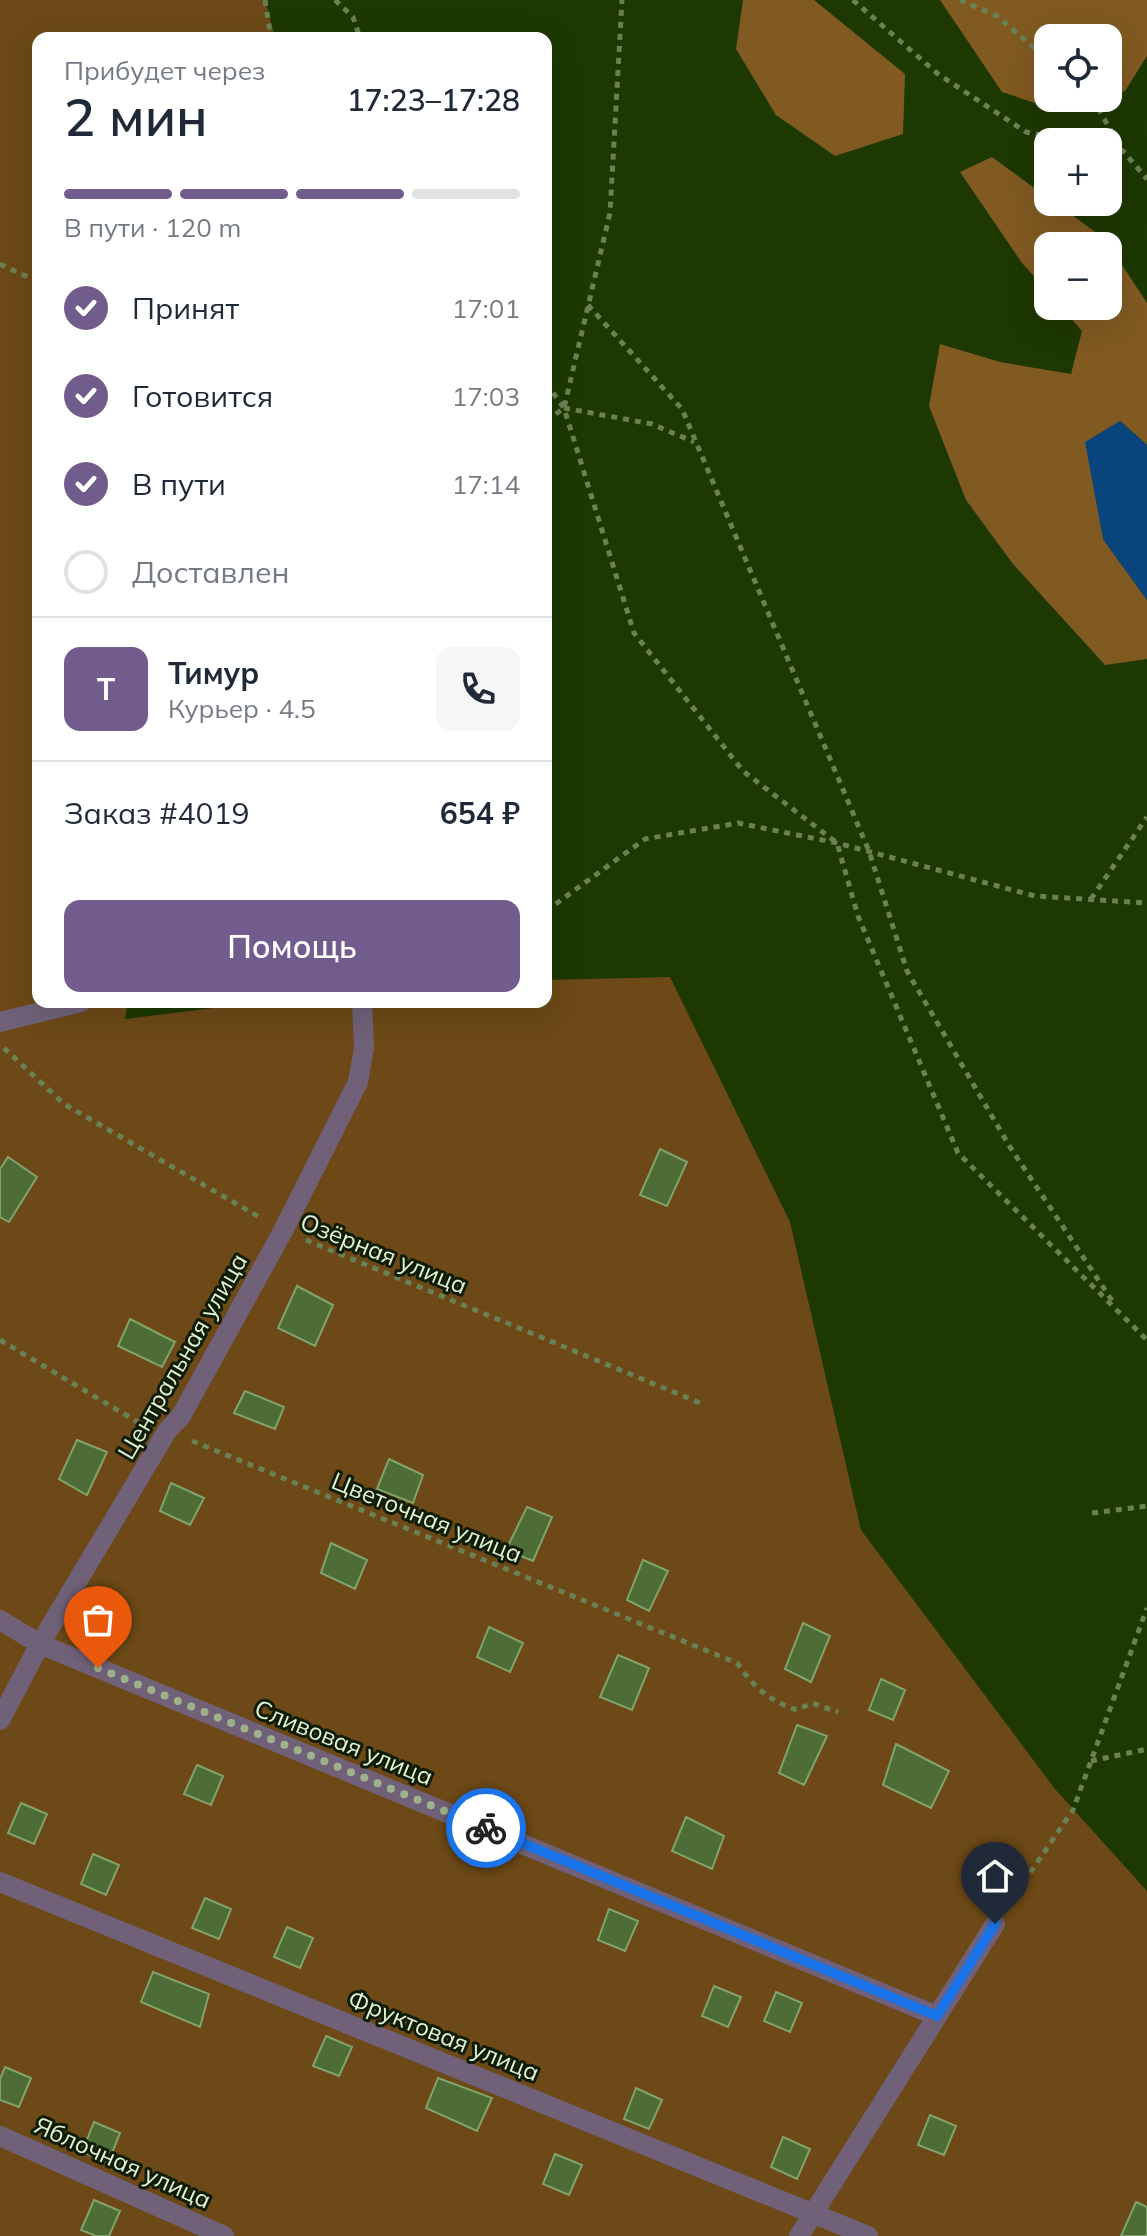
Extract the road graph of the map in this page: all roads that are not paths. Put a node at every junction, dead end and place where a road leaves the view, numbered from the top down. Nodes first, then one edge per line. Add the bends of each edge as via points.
1 (57, 1008) edge
2 (362, 1008) edge
3 (0, 1022) edge
4 (0, 1620) edge
5 (40, 1644) junction
6 (0, 1720) edge
7 (0, 1882) edge
8 (995, 1924) road end
9 (937, 2016) junction
10 (0, 2136) edge
11 (813, 2214) junction
12 (224, 2236) edge
13 (799, 2236) edge
14 (868, 2236) edge

1 - 3 street
2 - 5 street, Центральная улица via 364,1048 358,1082 283,1231 181,1416 167,1431
4 - 5 street, Сливовая улица
5 - 6 street, Центральная улица
5 - 9 street, Сливовая улица
7 - 11 street, Фруктовая улица
8 - 9 street
9 - 11 street
10 - 12 street, Яблочная улица
11 - 13 street
11 - 14 street, Фруктовая улица

